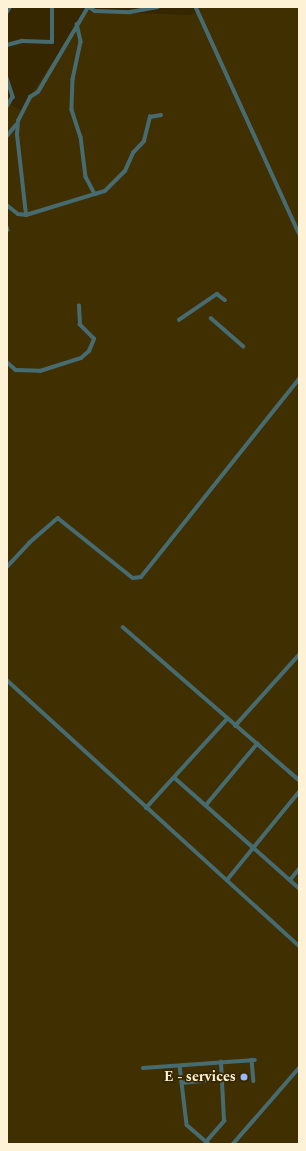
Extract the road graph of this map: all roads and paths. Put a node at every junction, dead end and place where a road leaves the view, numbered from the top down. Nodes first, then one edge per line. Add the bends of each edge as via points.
1 (10, 7) edge
2 (52, 7) edge
3 (88, 7) edge
4 (135, 7) edge
5 (158, 7) edge
6 (196, 7) edge
7 (7, 12) edge
8 (136, 12) junction
9 (77, 24) junction
10 (7, 44) edge
11 (7, 78) edge
12 (7, 107) edge
13 (161, 115) dead end
14 (17, 124) junction
15 (7, 136) edge
16 (95, 194) junction
17 (8, 205) edge
18 (7, 211) edge
19 (26, 214) junction
20 (299, 233) edge
21 (225, 300) dead end
22 (79, 306) dead end
23 (211, 318) dead end
24 (179, 320) dead end
25 (243, 346) dead end
26 (7, 362) edge
27 (299, 379) edge
28 (7, 567) edge
29 (123, 627) dead end
30 (299, 655) edge
31 (7, 680) edge
32 (227, 719) junction
33 (235, 726) junction
34 (257, 744) junction
35 (175, 778) junction
36 (299, 780) edge
37 (299, 792) edge
38 (206, 805) junction
39 (146, 808) junction
40 (253, 847) junction
41 (299, 869) edge
42 (227, 880) junction
43 (290, 880) junction
44 (299, 888) edge
45 (299, 946) edge
46 (221, 1062) junction
47 (180, 1066) junction
48 (142, 1068) dead end
49 (299, 1068) edge
50 (222, 1079) junction
51 (254, 1081) dead end
52 (182, 1083) junction
53 (207, 1143) edge
54 (233, 1144) edge

1 - 7 street
2 - 10 street via 52,42 22,41
3 - 8 street via 95,11
3 - 9 street
4 - 8 street
5 - 8 street
6 - 20 street
9 - 14 street via 38,92 30,97
9 - 16 street via 81,42 73,79 72,110 81,137 86,177
11 - 12 street via 13,97
13 - 16 street via 150,118 144,141 133,153 125,171 105,191
14 - 15 street
14 - 19 street
16 - 19 street
17 - 18 street
17 - 19 street via 18,214
21 - 24 street via 217,294
22 - 26 street via 80,325 94,339 89,352 82,358 76,362 40,371 16,370
23 - 25 street
27 - 28 street via 141,577 133,578 58,518 29,543
29 - 32 street
30 - 33 street
31 - 39 street
32 - 33 street
32 - 35 street
33 - 34 street
34 - 36 street
34 - 38 street
35 - 38 street
35 - 39 street
37 - 40 street
38 - 40 street
39 - 42 street
40 - 42 street
40 - 43 street
41 - 43 street
42 - 45 street
43 - 44 street
46 - 47 street
46 - 50 street
46 - 51 street via 253,1060
47 - 48 street
47 - 52 street
49 - 54 street
50 - 52 street
50 - 53 street via 224,1121
52 - 53 street via 187,1125

